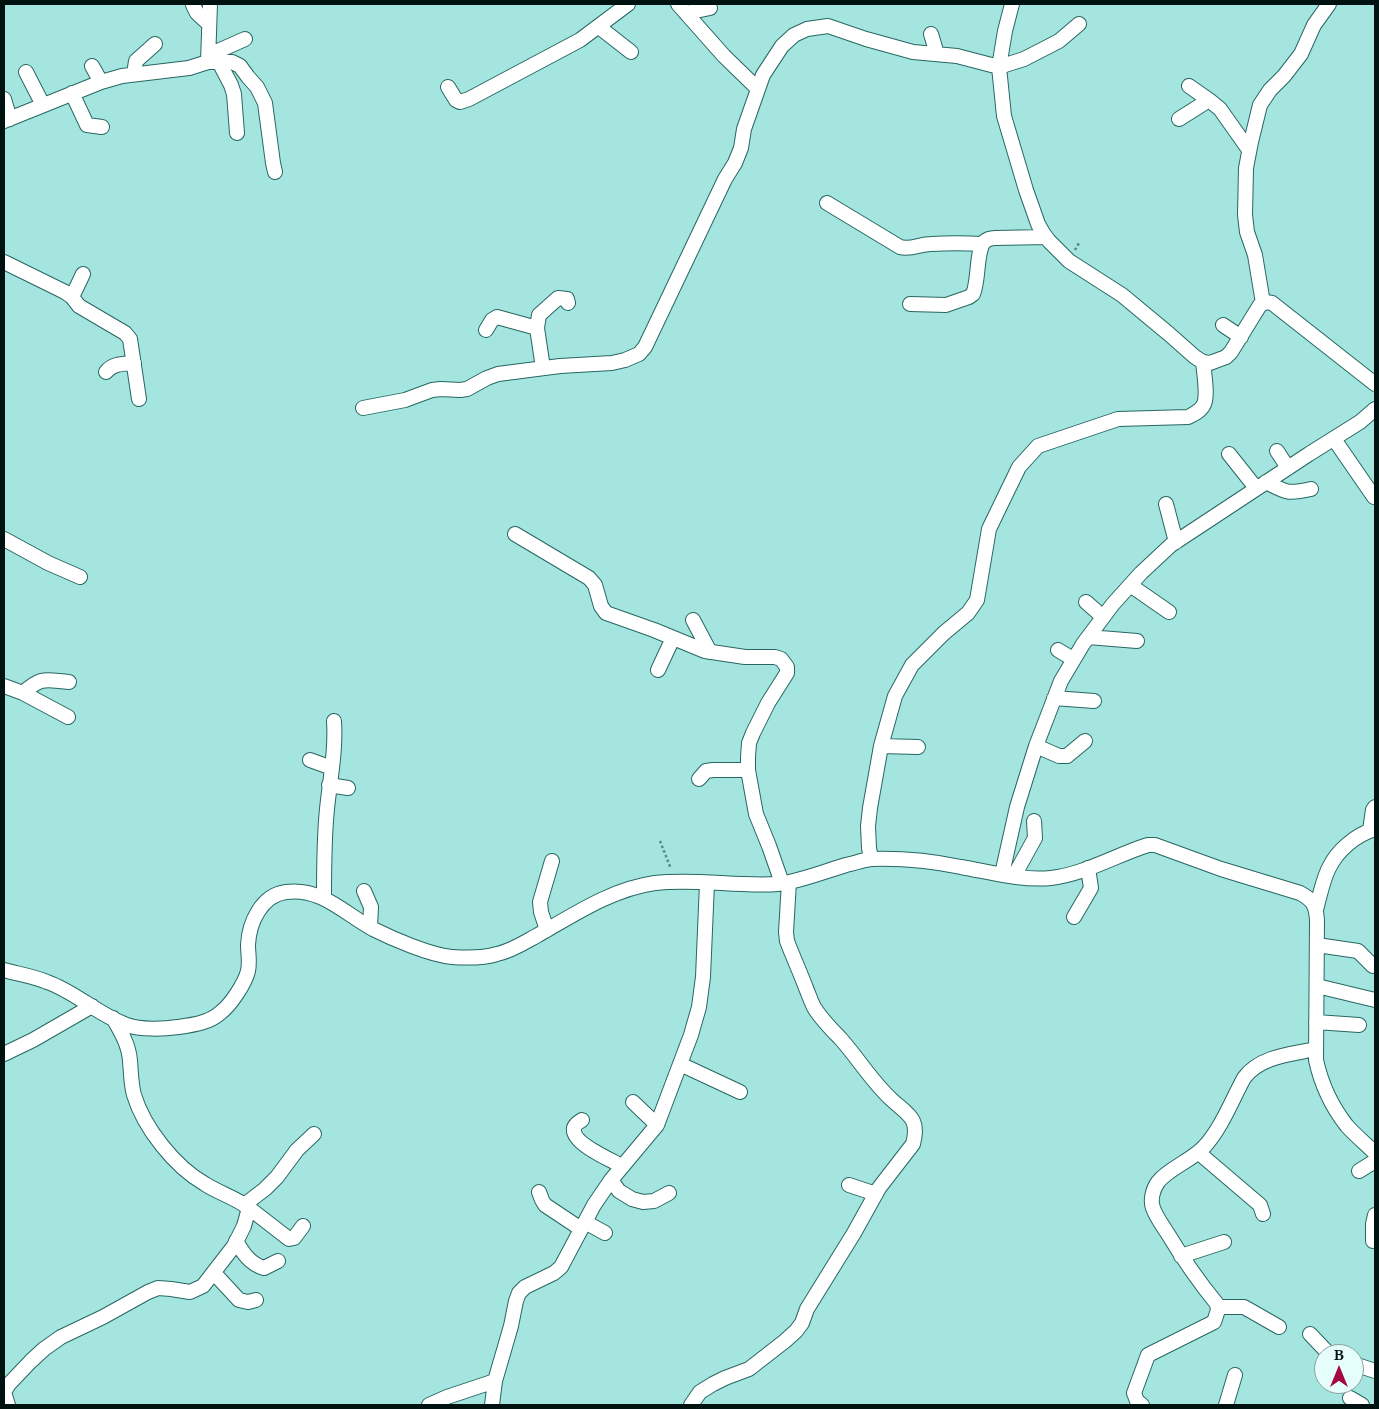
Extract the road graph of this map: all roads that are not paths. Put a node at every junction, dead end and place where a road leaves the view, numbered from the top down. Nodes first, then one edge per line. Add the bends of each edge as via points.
1 (210, 4) edge
2 (628, 4) edge
3 (1012, 4) edge
4 (193, 5) dead end
5 (1325, 5) edge
6 (682, 8) edge
7 (710, 8) dead end
8 (209, 24) junction
9 (1079, 24) dead end
10 (599, 27) junction
11 (931, 34) dead end
12 (245, 39) dead end
13 (155, 44) dead end
14 (631, 52) dead end
15 (937, 54) junction
16 (212, 60) junction
17 (92, 66) dead end
18 (999, 67) junction
19 (26, 72) dead end
20 (134, 74) junction
21 (101, 82) junction
22 (1189, 86) dead end
23 (448, 87) dead end
24 (758, 89) junction
25 (72, 93) junction
26 (4, 100) edge
27 (1209, 100) junction
28 (43, 105) junction
29 (1179, 119) dead end
30 (7, 120) edge
31 (102, 127) dead end
32 (237, 133) dead end
33 (1249, 150) junction
34 (276, 172) dead end
35 (827, 203) dead end
36 (1046, 237) junction
37 (982, 244) junction
38 (4, 262) edge
39 (83, 274) dead end
40 (72, 297) junction
41 (568, 303) dead end
42 (1263, 303) junction
43 (910, 304) dead end
44 (1223, 325) dead end
45 (537, 328) junction
46 (486, 330) dead end
47 (1241, 337) junction
48 (1203, 362) junction
49 (134, 363) junction
50 (542, 368) junction
51 (106, 372) dead end
52 (1375, 384) edge
53 (140, 399) dead end
54 (363, 408) dead end
55 (1375, 409) edge
56 (1334, 439) junction
57 (1277, 451) dead end
58 (1229, 454) dead end
59 (1288, 468) junction
60 (1261, 485) junction
61 (1311, 490) dead end
62 (1374, 497) dead end
63 (1166, 504) dead end
64 (515, 534) dead end
65 (4, 539) edge
66 (1176, 542) junction
67 (80, 578) dead end
68 (1130, 585) junction
69 (1086, 602) dead end
70 (1168, 612) dead end
71 (1103, 617) junction
72 (693, 620) dead end
73 (1088, 637) junction
74 (673, 638) junction
75 (1137, 641) dead end
76 (1058, 650) dead end
77 (710, 652) junction
78 (1073, 659) junction
79 (658, 670) dead end
80 (69, 682) dead end
81 (4, 686) edge
82 (23, 693) junction
83 (1054, 698) junction
84 (1094, 701) dead end
85 (68, 717) dead end
86 (334, 721) dead end
87 (1085, 741) dead end
88 (881, 746) junction
89 (918, 746) dead end
90 (1036, 746) junction
91 (310, 760) dead end
92 (332, 768) junction
93 (748, 770) junction
94 (699, 779) dead end
95 (329, 785) junction
96 (348, 788) dead end
97 (1375, 807) edge
98 (1034, 821) dead end
99 (1373, 830) edge
100 (871, 860) junction
101 (552, 861) dead end
102 (1088, 868) junction
103 (1008, 875) junction
104 (785, 882) junction
105 (707, 883) junction
106 (364, 891) dead end
107 (324, 898) junction
108 (1316, 910) junction
109 (1074, 917) dead end
110 (370, 927) junction
111 (547, 930) junction
112 (1317, 945) junction
113 (1373, 966) dead end
114 (4, 970) edge
115 (1317, 986) junction
116 (1375, 1000) edge
117 (92, 1006) junction
118 (113, 1018) junction
119 (1316, 1022) junction
120 (1359, 1025) dead end
121 (1316, 1050) junction
122 (4, 1054) edge
123 (680, 1064) junction
124 (740, 1092) dead end
125 (633, 1102) dead end
126 (582, 1120) dead end
127 (657, 1125) junction
128 (314, 1134) dead end
129 (1199, 1153) junction
130 (1375, 1153) edge
131 (1375, 1161) edge
132 (622, 1166) junction
133 (1359, 1171) dead end
134 (611, 1180) junction
135 (849, 1185) dead end
136 (539, 1192) dead end
137 (669, 1193) dead end
138 (876, 1194) junction
139 (247, 1206) junction
140 (1263, 1214) dead end
141 (1375, 1215) edge
142 (303, 1226) dead end
143 (583, 1226) junction
144 (605, 1233) dead end
145 (1373, 1241) dead end
146 (236, 1242) junction
147 (1224, 1242) dead end
148 (1181, 1256) junction
149 (278, 1261) dead end
150 (214, 1273) junction
151 (256, 1300) dead end
152 (1218, 1307) junction
153 (1279, 1326) dead end
154 (1310, 1334) dead end
155 (1320, 1344) edge
156 (1235, 1375) dead end
157 (495, 1381) junction
158 (8, 1405) edge
159 (428, 1405) edge
160 (492, 1405) edge
161 (691, 1405) edge
162 (1142, 1405) edge
163 (1226, 1405) edge

1 - 8 street
2 - 10 street
3 - 18 street
4 - 8 street
5 - 33 street via 1301,54 1260,106
6 - 7 street
6 - 24 street
8 - 16 street
9 - 18 street via 1060,41
10 - 14 street
10 - 23 street via 469,99 456,100
11 - 15 street
12 - 16 street
13 - 20 street via 136,61
15 - 18 street
15 - 24 street via 913,52 828,26 807,29 782,46
16 - 20 street via 189,68
16 - 32 street via 231,85
16 - 34 street via 240,66 262,95
17 - 21 street
18 - 36 street via 1004,116 1038,224
19 - 28 street
20 - 21 street
21 - 25 street
22 - 27 street
24 - 50 street via 736,163 645,347 639,354 612,363
25 - 28 street
25 - 31 street via 87,126
26 - 30 street
27 - 29 street
27 - 33 street via 1220,109
28 - 30 street
33 - 42 street via 1245,215
35 - 37 street via 900,247
36 - 37 street via 995,238
36 - 48 street via 1070,261 1122,296
37 - 43 street via 974,294 946,305
38 - 40 street
39 - 40 street
40 - 49 street via 79,306 125,333 130,339
41 - 45 street via 558,298 538,315
42 - 47 street
42 - 52 street via 1278,306
44 - 47 street
45 - 46 street via 497,317
45 - 50 street
47 - 48 street via 1226,357
48 - 88 street via 1206,399 1196,413 1188,417 1118,419 1038,446 1018,467 989,529 977,600 968,613 912,664 895,696
49 - 51 street via 114,365
49 - 53 street
50 - 54 street via 498,374 467,389 432,390 405,400
55 - 56 street
56 - 59 street
56 - 62 street
57 - 59 street
58 - 60 street
59 - 60 street
60 - 61 street via 1294,493
60 - 66 street
63 - 66 street
64 - 74 street via 589,578 606,613
65 - 67 street
66 - 68 street
68 - 70 street
68 - 71 street
69 - 71 street
71 - 73 street
72 - 77 street
73 - 75 street
73 - 78 street
74 - 77 street
74 - 79 street
76 - 78 street
77 - 93 street via 775,657 787,667 787,673 768,703 750,743
78 - 83 street
80 - 82 street via 38,681
81 - 82 street
82 - 85 street
83 - 84 street
83 - 90 street
86 - 92 street
87 - 90 street via 1062,757
88 - 89 street
88 - 100 street via 868,826
90 - 103 street via 1017,807
91 - 92 street
92 - 95 street
93 - 94 street via 706,771
93 - 104 street via 756,814
95 - 96 street
95 - 107 street
97 - 99 street
98 - 103 street via 1035,838
99 - 108 street via 1357,836 1339,851 1324,877
100 - 103 street via 929,862
100 - 104 street
101 - 111 street via 540,902
102 - 103 street via 1052,878
102 - 108 street via 1148,844 1155,845 1221,870 1300,893 1310,898
102 - 109 street via 1090,888
104 - 105 street
104 - 138 street via 787,941 814,1008 826,1026 892,1100 905,1110 916,1126 913,1144
105 - 111 street via 655,883 626,890
105 - 123 street via 698,1007
106 - 110 street via 372,907
107 - 110 street
107 - 118 street via 298,891 284,892 274,895 262,907 252,924 248,972 241,987 217,1016 194,1025 172,1028 138,1027
108 - 112 street
110 - 111 street via 419,948 452,957 496,955
112 - 113 street via 1358,950
112 - 115 street
114 - 117 street via 49,982
115 - 116 street
115 - 119 street
117 - 118 street
117 - 122 street
118 - 139 street via 129,1051 138,1105 157,1138 192,1176
119 - 120 street
119 - 121 street
121 - 129 street via 1282,1056 1250,1069 1214,1134
121 - 130 street via 1320,1076 1334,1107 1347,1126
123 - 124 street
123 - 127 street
125 - 127 street
126 - 132 street via 575,1125 576,1137
127 - 132 street
128 - 139 street
129 - 140 street via 1260,1205
129 - 148 street via 1158,1181 1152,1197 1156,1215
131 - 133 street
132 - 134 street
134 - 137 street via 619,1191 644,1202
134 - 143 street
135 - 138 street
136 - 143 street via 545,1205
138 - 161 street via 796,1330 749,1369 700,1392
139 - 142 street via 289,1239 294,1238
139 - 146 street via 244,1226
141 - 145 street
143 - 144 street
143 - 157 street via 561,1267 519,1293
146 - 149 street via 246,1257 258,1266 264,1268
146 - 150 street
147 - 148 street
148 - 152 street
150 - 151 street via 239,1300
150 - 158 street via 196,1290 158,1288 61,1337 9,1384 4,1392
152 - 153 street via 1244,1306
152 - 162 street via 1214,1322 1148,1355 1134,1393
154 - 155 street
156 - 163 street
157 - 159 street
157 - 160 street

